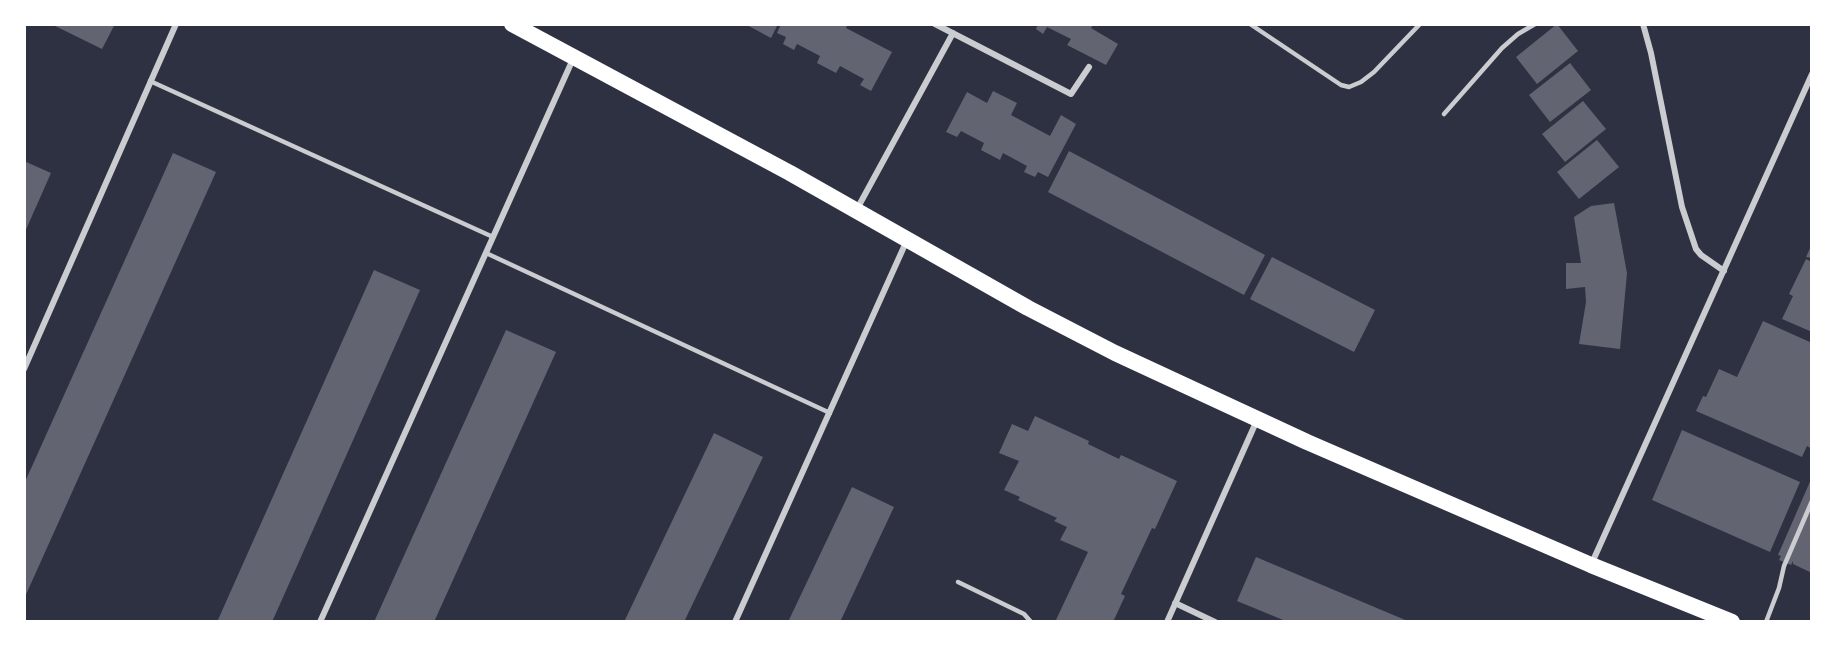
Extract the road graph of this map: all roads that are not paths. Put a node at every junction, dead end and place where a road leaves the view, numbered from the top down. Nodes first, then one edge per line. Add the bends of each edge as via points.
1 (176, 24) edge
2 (512, 24) edge
3 (935, 24) edge
4 (1250, 24) edge
5 (1420, 24) edge
6 (1535, 24) edge
7 (1643, 24) edge
8 (953, 33) junction
9 (573, 58) junction
10 (1089, 67) dead end
11 (1812, 74) edge
12 (150, 81) junction
13 (1444, 114) dead end
14 (856, 211) junction
15 (494, 237) junction
16 (908, 240) junction
17 (486, 253) junction
18 (1724, 271) junction
19 (24, 369) edge
20 (830, 413) junction
21 (1258, 419) junction
22 (1812, 501) edge
23 (1591, 565) junction
24 (958, 582) dead end
25 (1175, 603) junction
26 (1704, 617) edge
27 (320, 622) edge
28 (735, 622) edge
29 (1031, 622) edge
30 (1167, 622) edge
31 (1215, 622) edge
32 (1732, 622) edge
33 (1766, 622) edge

1 - 12 street
2 - 9 highway
3 - 8 street
4 - 5 lane via 1349,87 1374,72
6 - 13 lane via 1502,48
7 - 18 street via 1682,207 1696,249
8 - 10 street via 1071,94
8 - 14 street
9 - 14 highway
9 - 15 street
11 - 18 street
12 - 15 lane
12 - 19 street
14 - 16 highway
15 - 17 street
16 - 20 street
16 - 21 highway via 1115,353
17 - 20 lane
17 - 27 street
18 - 23 street
20 - 28 street
21 - 23 highway
21 - 25 street
22 - 33 lane via 1784,566
23 - 26 highway
24 - 29 lane via 1024,614
25 - 30 street
25 - 31 street
26 - 32 highway

